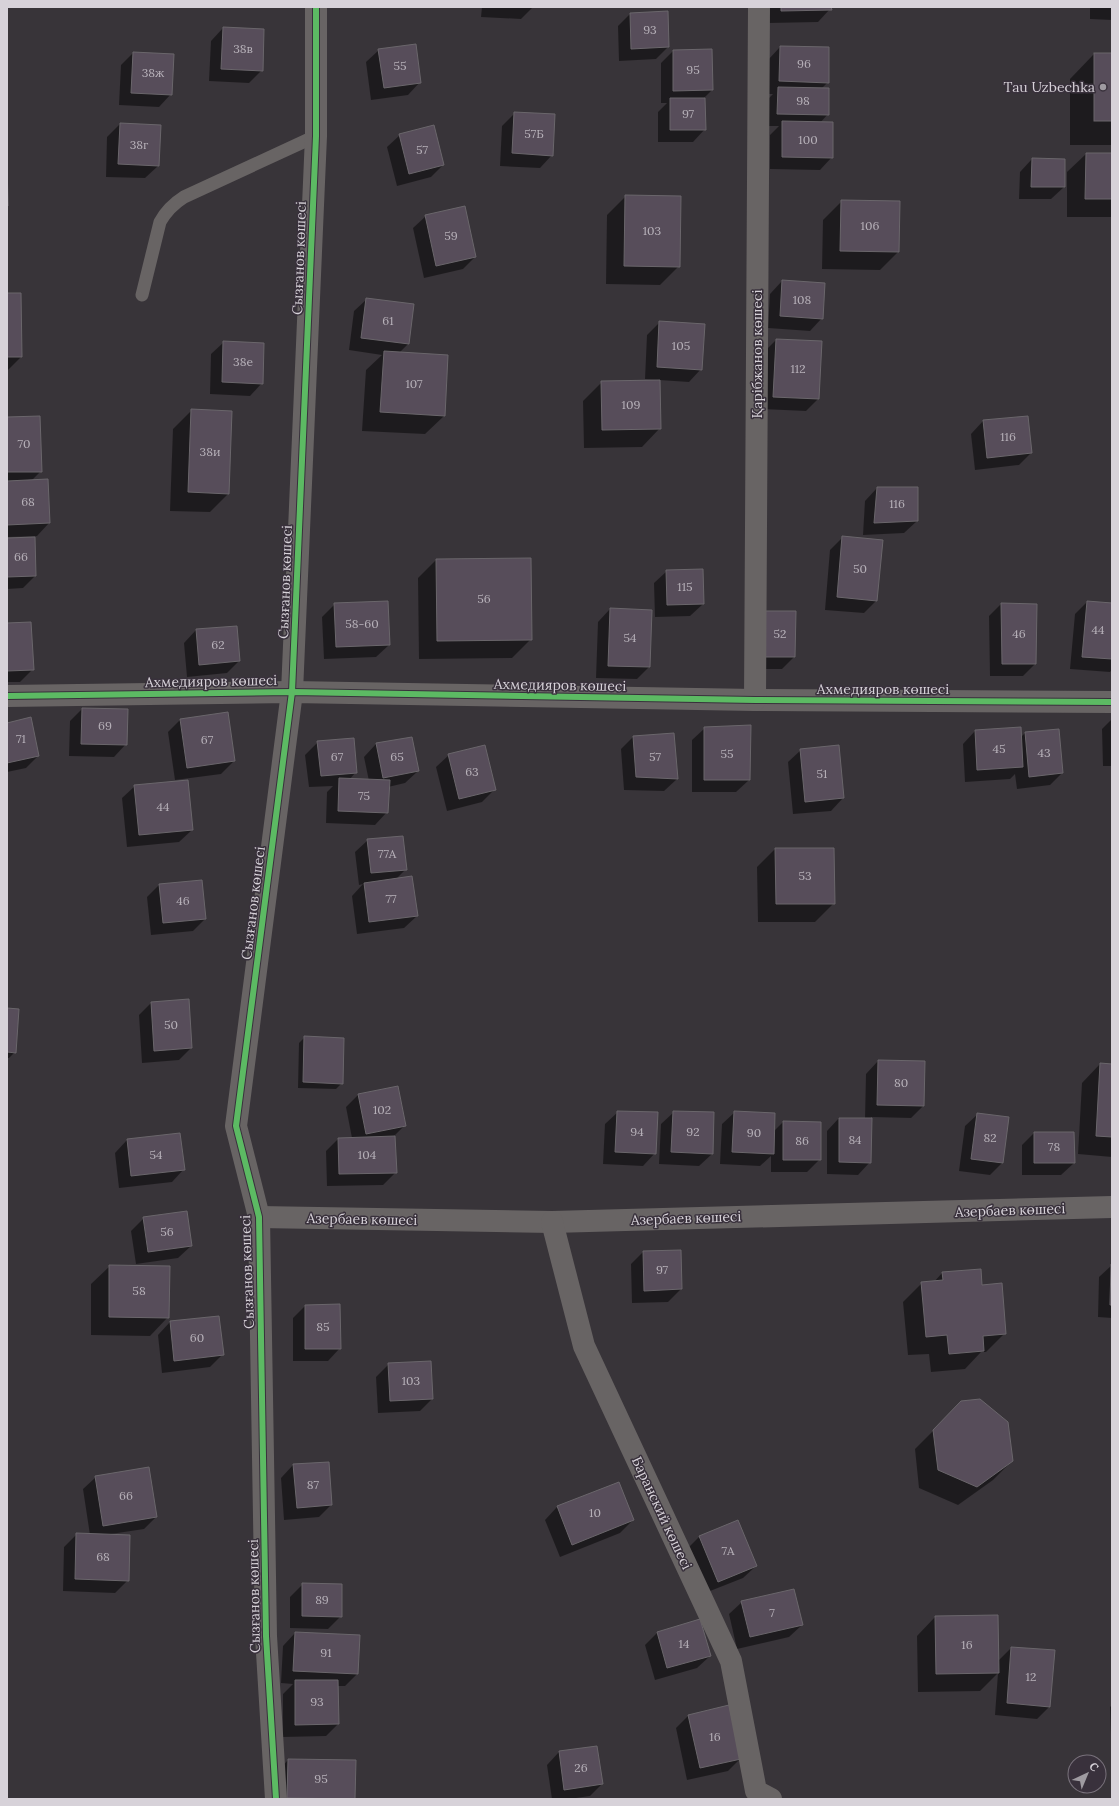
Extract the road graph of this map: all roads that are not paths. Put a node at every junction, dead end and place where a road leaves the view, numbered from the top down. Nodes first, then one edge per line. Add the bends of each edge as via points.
1 (316, 7) edge
2 (759, 7) edge
3 (316, 136) junction
4 (142, 295) dead end
5 (292, 692) junction
6 (7, 696) edge
7 (755, 700) junction
8 (1112, 702) edge
9 (1112, 1207) edge
10 (259, 1217) junction
11 (552, 1222) junction
12 (276, 1799) edge
13 (771, 1799) edge

1 - 3 street, Сызғанов көшесі
2 - 7 street, Қарібжанов көшесі
3 - 4 lane via 174,204 160,222
3 - 5 street, Сызғанов көшесі
5 - 6 street, Ахмедияров көшесі
5 - 7 street, Ахмедияров көшесі
5 - 10 street, Сызғанов көшесі via 236,1126
7 - 8 street, Ахмедияров көшесі
9 - 11 street, Азербаев көшесі
10 - 11 street, Азербаев көшесі
10 - 12 street, Сызғанов көшесі via 266,1636
11 - 13 street, Баранский көшесі via 584,1346 731,1661 756,1791

